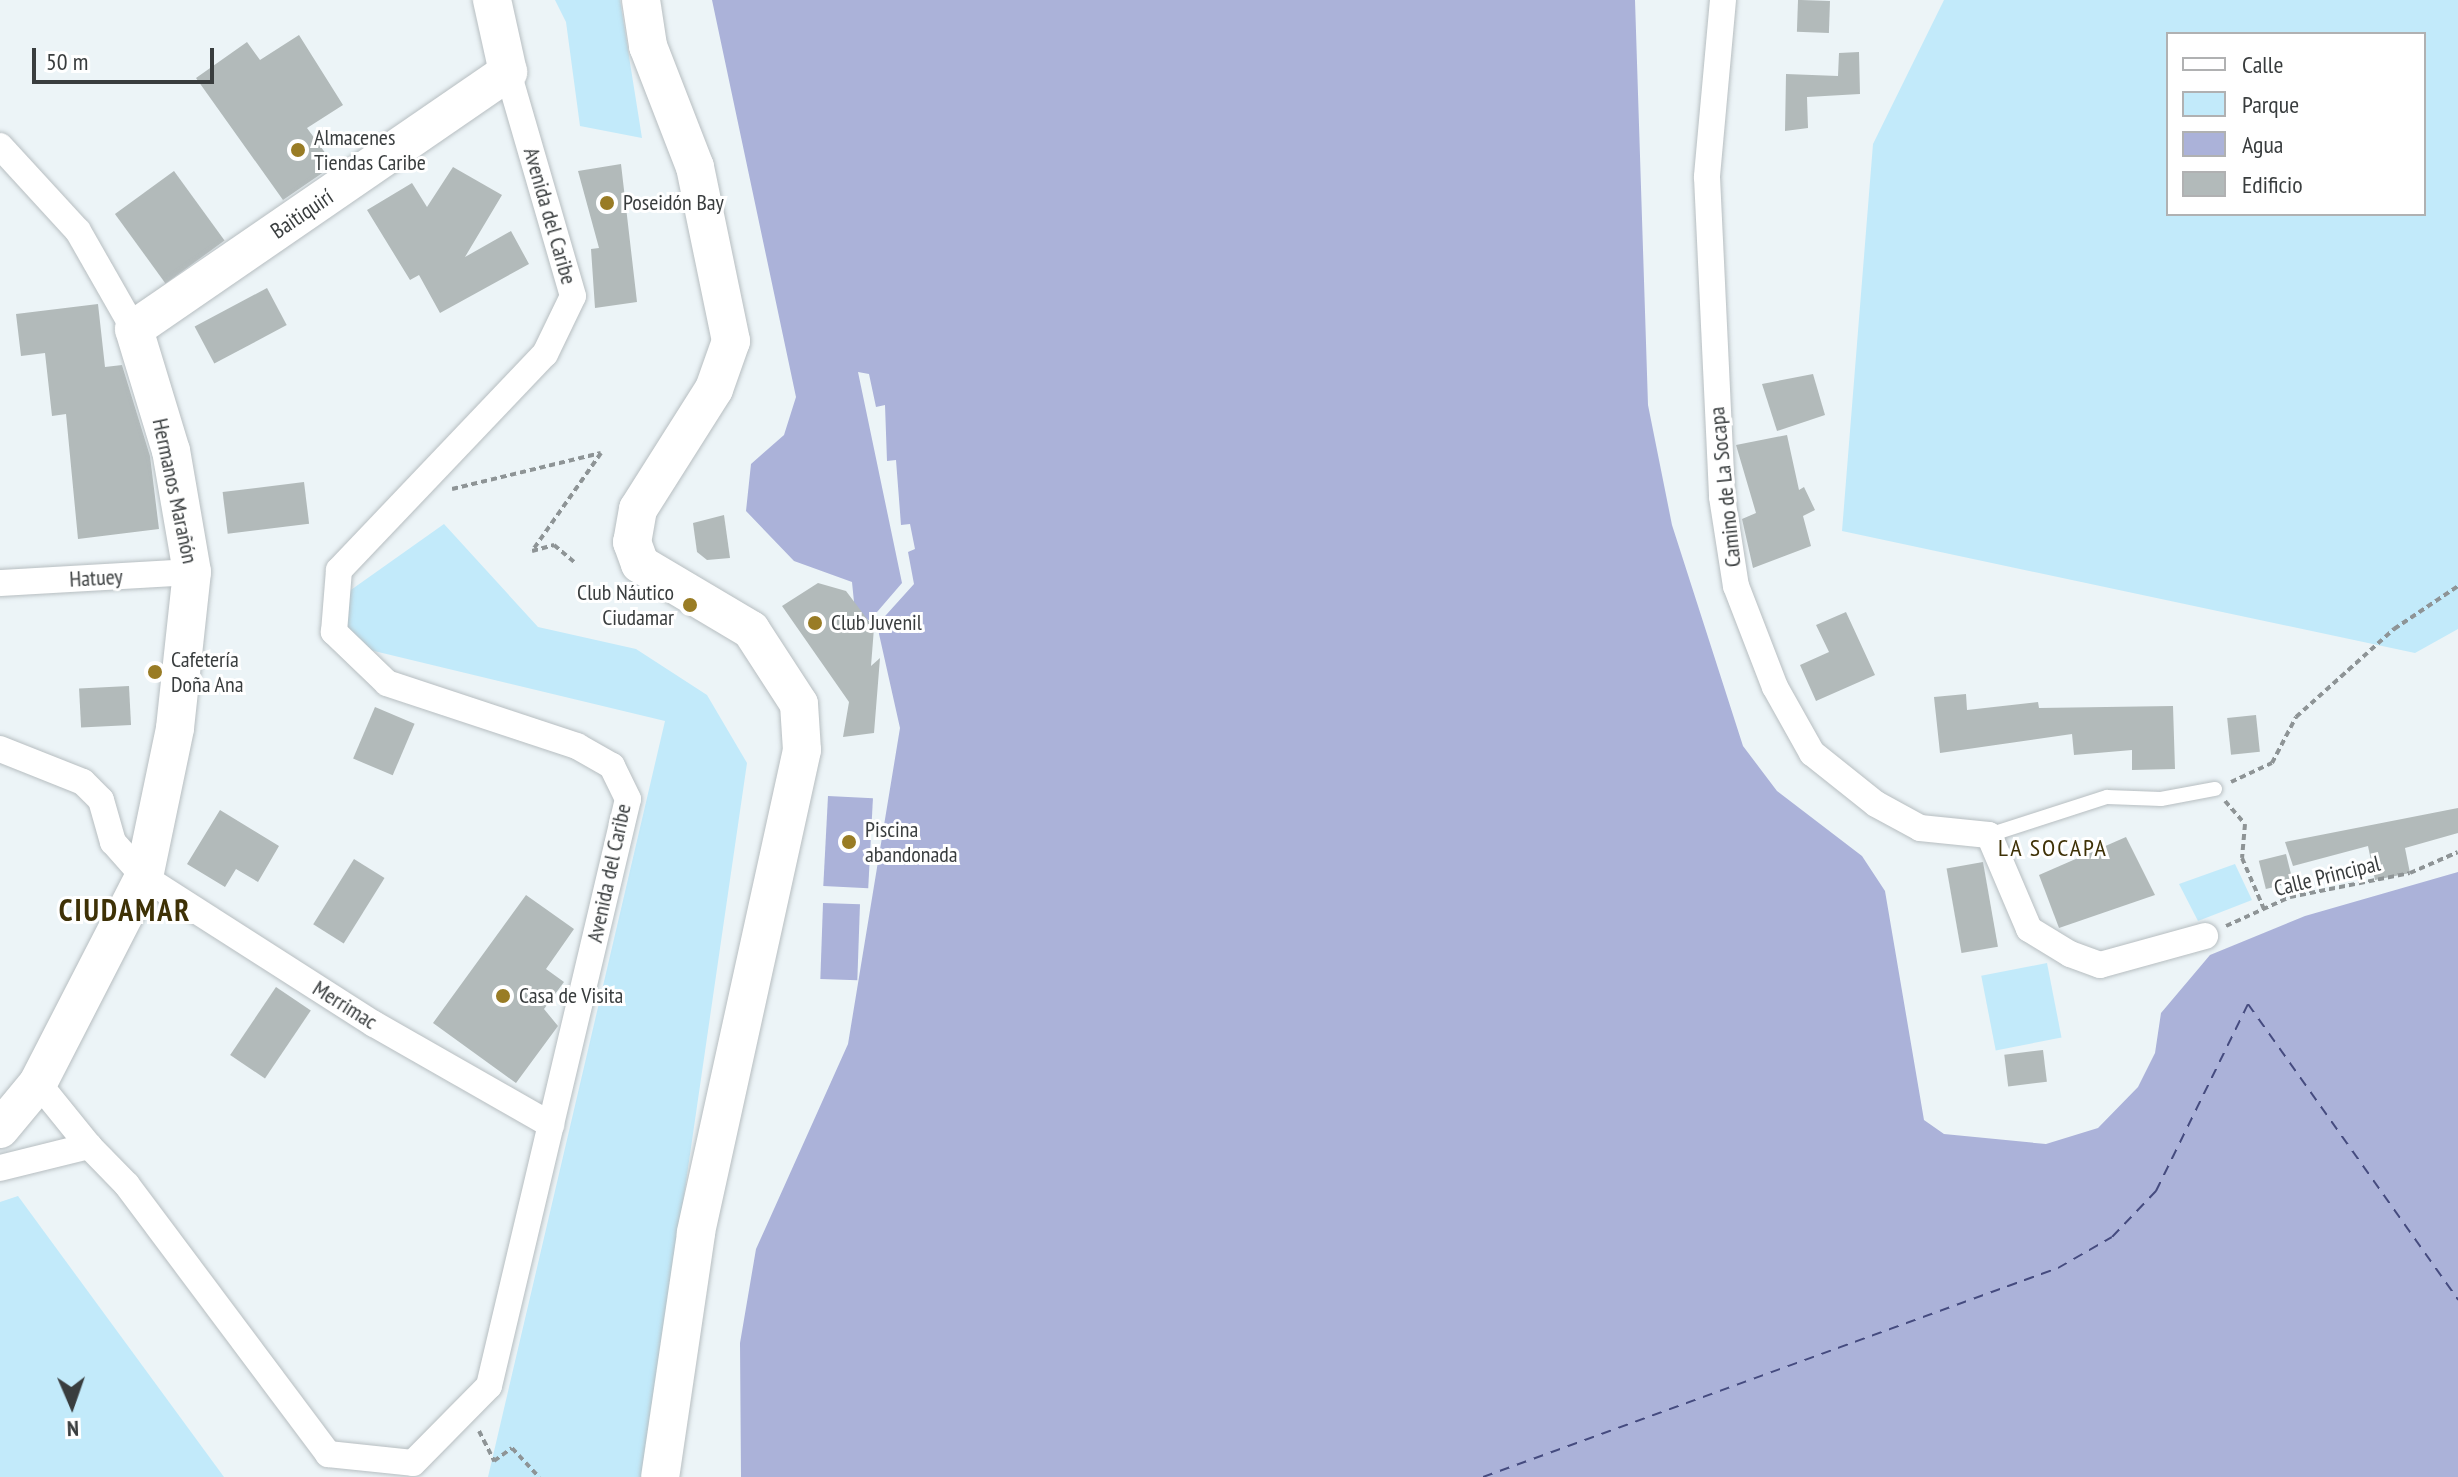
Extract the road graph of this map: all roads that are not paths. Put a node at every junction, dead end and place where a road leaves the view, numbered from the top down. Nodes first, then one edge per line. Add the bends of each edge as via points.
1 (492, 0) edge
2 (641, 0) edge
3 (1723, 0) edge
4 (508, 72) junction
5 (0, 146) edge
6 (134, 329) junction
7 (192, 572) junction
8 (0, 583) edge
9 (0, 749) edge
10 (2215, 789) road end
11 (1989, 835) junction
12 (144, 877) junction
13 (2205, 936) road end
14 (38, 1083) junction
15 (551, 1125) junction
16 (0, 1129) edge
17 (89, 1146) junction
18 (0, 1168) edge
19 (660, 1477) edge

1 - 4 main road, Avenida del Caribe
2 - 19 main road via 648,46 695,167 729,306 731,341 714,389 638,509 632,542 640,564 751,630 799,704 802,750 696,1234
3 - 11 street, Camino de La Socapa via 1707,177 1722,497 1736,586 1775,687 1812,753 1920,828
4 - 6 main road, Baitiquirí
4 - 15 street, Avenida del Caribe via 573,296 545,354 339,570 334,632 387,683 577,746 612,766 628,799
5 - 6 street, Hermanos Marañón via 78,231
6 - 7 main road, Hermanos Marañón via 171,451
7 - 8 street, Hatuey
7 - 12 main road, Hermanos Marañón via 175,728
9 - 12 street, Merrimac via 83,782 101,800 113,842
10 - 11 lane via 2161,799 2107,797
11 - 13 street via 2029,929 2070,954 2100,965
12 - 14 main road, Hermanos Marañón
12 - 15 street, Merrimac via 374,1024
14 - 16 main road, Hermanos Marañón
14 - 17 street, Avenida del Caribe
15 - 17 street, Avenida del Caribe via 489,1386 413,1463 328,1454 127,1185
17 - 18 street

